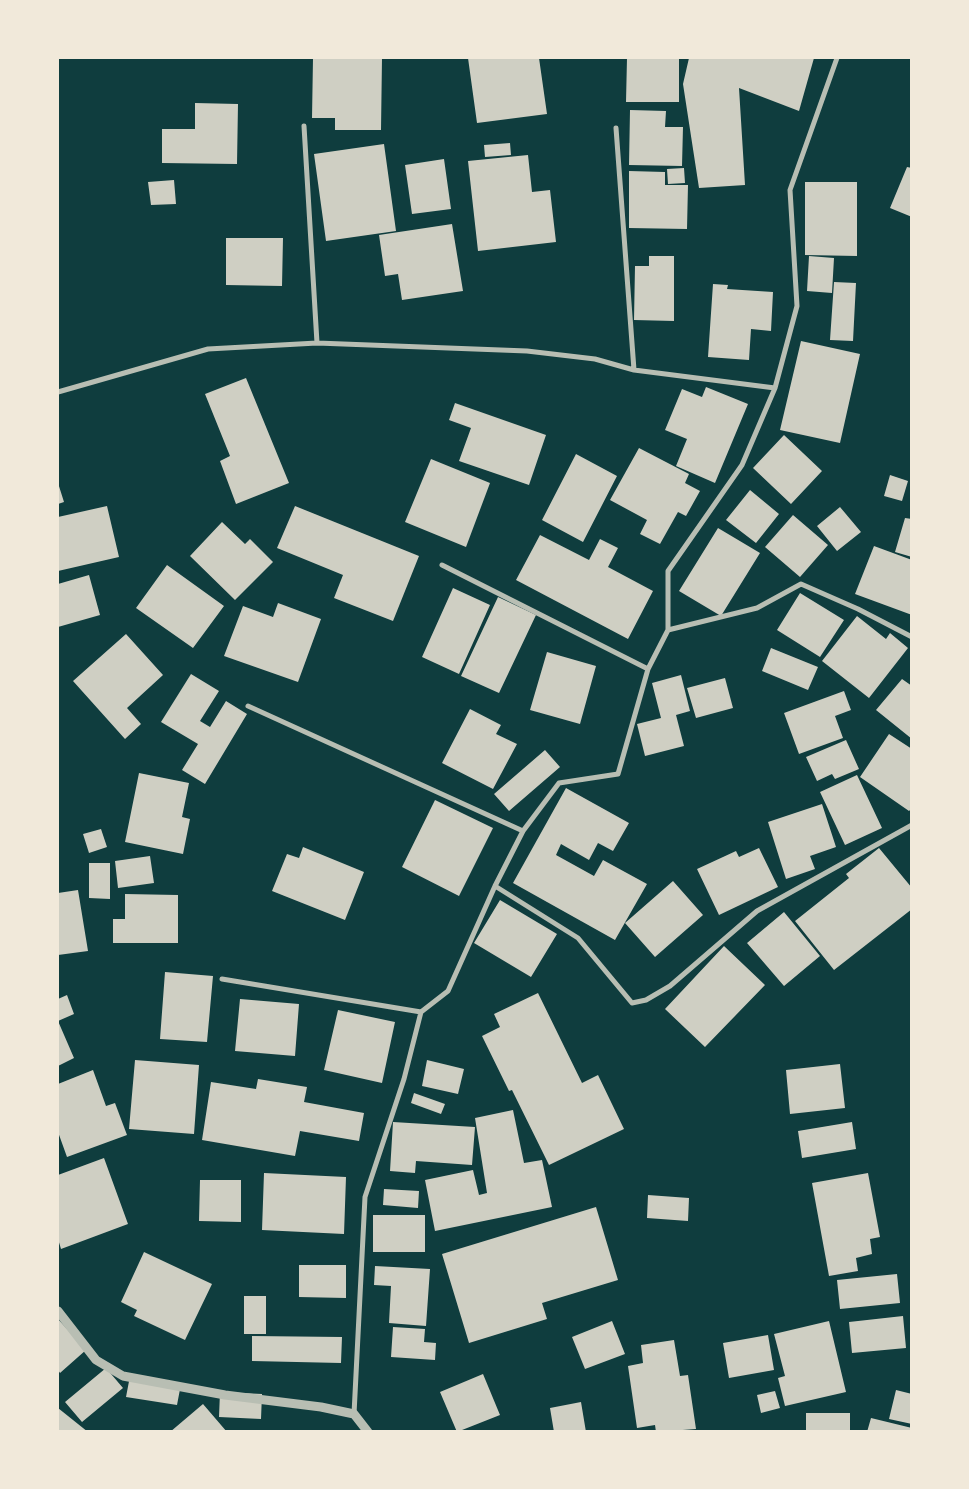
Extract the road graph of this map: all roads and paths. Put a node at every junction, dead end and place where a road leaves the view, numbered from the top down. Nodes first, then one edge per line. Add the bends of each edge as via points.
1 (837, 58) edge
2 (304, 126) dead end
3 (616, 128) dead end
4 (317, 343) junction
5 (634, 370) junction
6 (775, 388) junction
7 (58, 392) edge
8 (442, 565) dead end
9 (668, 630) junction
10 (912, 637) edge
11 (648, 669) junction
12 (248, 706) dead end
13 (912, 825) edge
14 (523, 831) junction
15 (495, 886) junction
16 (222, 979) dead end
17 (422, 1012) junction
18 (58, 1311) edge
19 (354, 1414) junction
20 (368, 1432) edge

1 - 6 street via 790,190 797,306
2 - 4 street
3 - 5 street
4 - 5 street via 527,351 595,359
4 - 7 street via 208,348
5 - 6 street
6 - 9 street via 742,465 668,571
8 - 11 street
9 - 10 street via 757,608 801,584
9 - 11 street
11 - 14 street via 618,774 558,783
12 - 14 street
13 - 15 street via 757,910 670,986 646,1000 632,1002 578,938
14 - 15 street
15 - 17 street via 448,991
16 - 17 street
17 - 19 street via 404,1079 365,1197
18 - 19 street via 96,1360 123,1376
19 - 20 street

